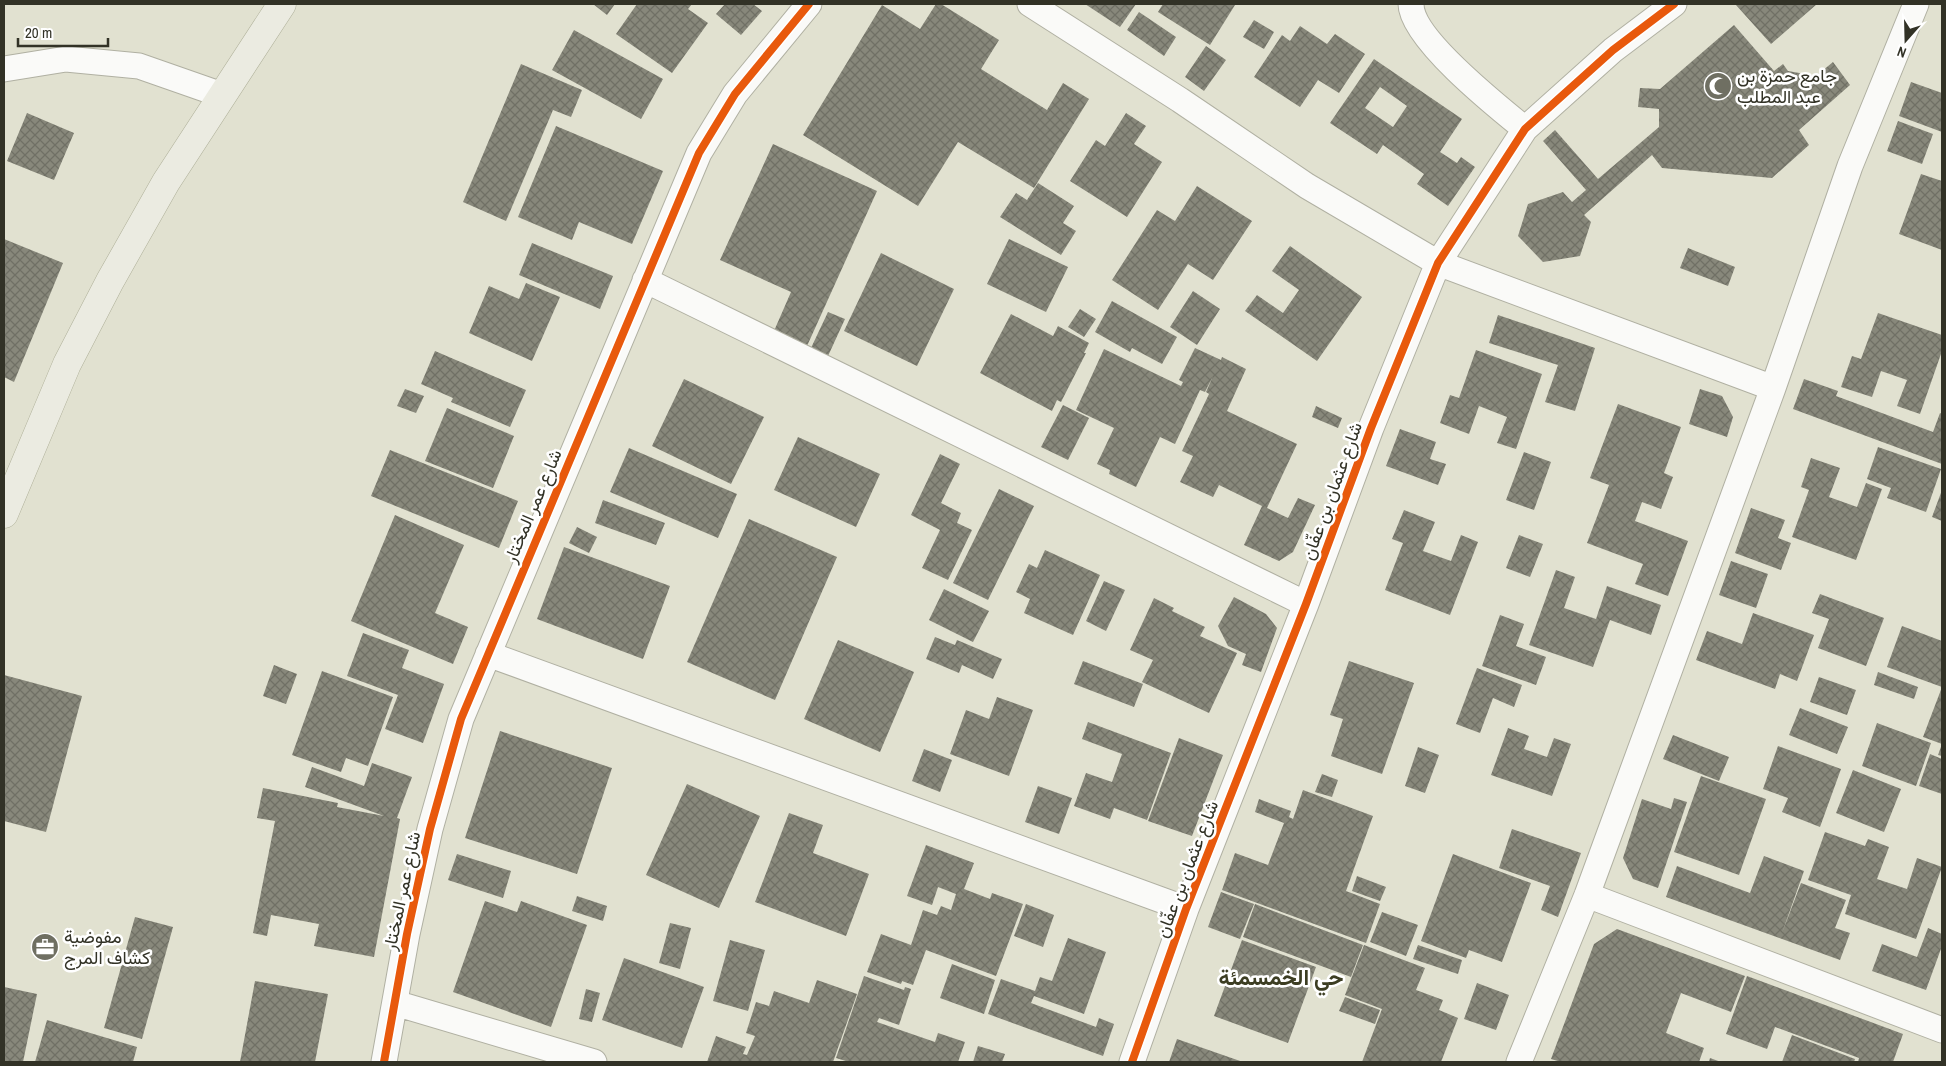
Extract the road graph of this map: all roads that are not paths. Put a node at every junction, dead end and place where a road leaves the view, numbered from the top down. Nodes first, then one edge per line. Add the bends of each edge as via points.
1 (282, 4) edge
2 (809, 4) edge
3 (1030, 4) edge
4 (1411, 4) edge
5 (1674, 4) edge
6 (1916, 4) edge
7 (4, 69) edge
8 (222, 95) junction
9 (1526, 130) junction
10 (1438, 263) junction
11 (644, 280) junction
12 (1772, 388) junction
13 (4, 514) edge
14 (1306, 604) junction
15 (488, 654) junction
16 (1586, 895) junction
17 (1186, 909) junction
18 (394, 1003) junction
19 (1942, 1030) edge
20 (384, 1062) edge
21 (594, 1062) edge
22 (1132, 1062) edge
23 (1519, 1062) edge

1 - 8 main road
2 - 11 street, شارع عمر المختار via 734,94 704,144
3 - 10 street via 1308,186
4 - 9 street via 1417,23 1438,50 1477,90
5 - 9 street, شارع عثمان بن عفّان via 1613,50
6 - 12 street via 1850,166
7 - 8 street via 66,59 139,66
8 - 13 main road via 166,182 110,281 67,364
9 - 10 street, شارع عثمان بن عفّان
10 - 12 street
10 - 14 street, شارع عثمان بن عفّان via 1371,428
11 - 14 street
11 - 15 street, شارع عمر المختار
12 - 16 street
14 - 17 street, شارع عثمان بن عفّان
15 - 17 street
15 - 18 street, شارع عمر المختار via 461,720 430,829
16 - 19 street
16 - 23 street
17 - 22 street, شارع عثمان بن عفّان
18 - 20 street, شارع عمر المختار
18 - 21 street

